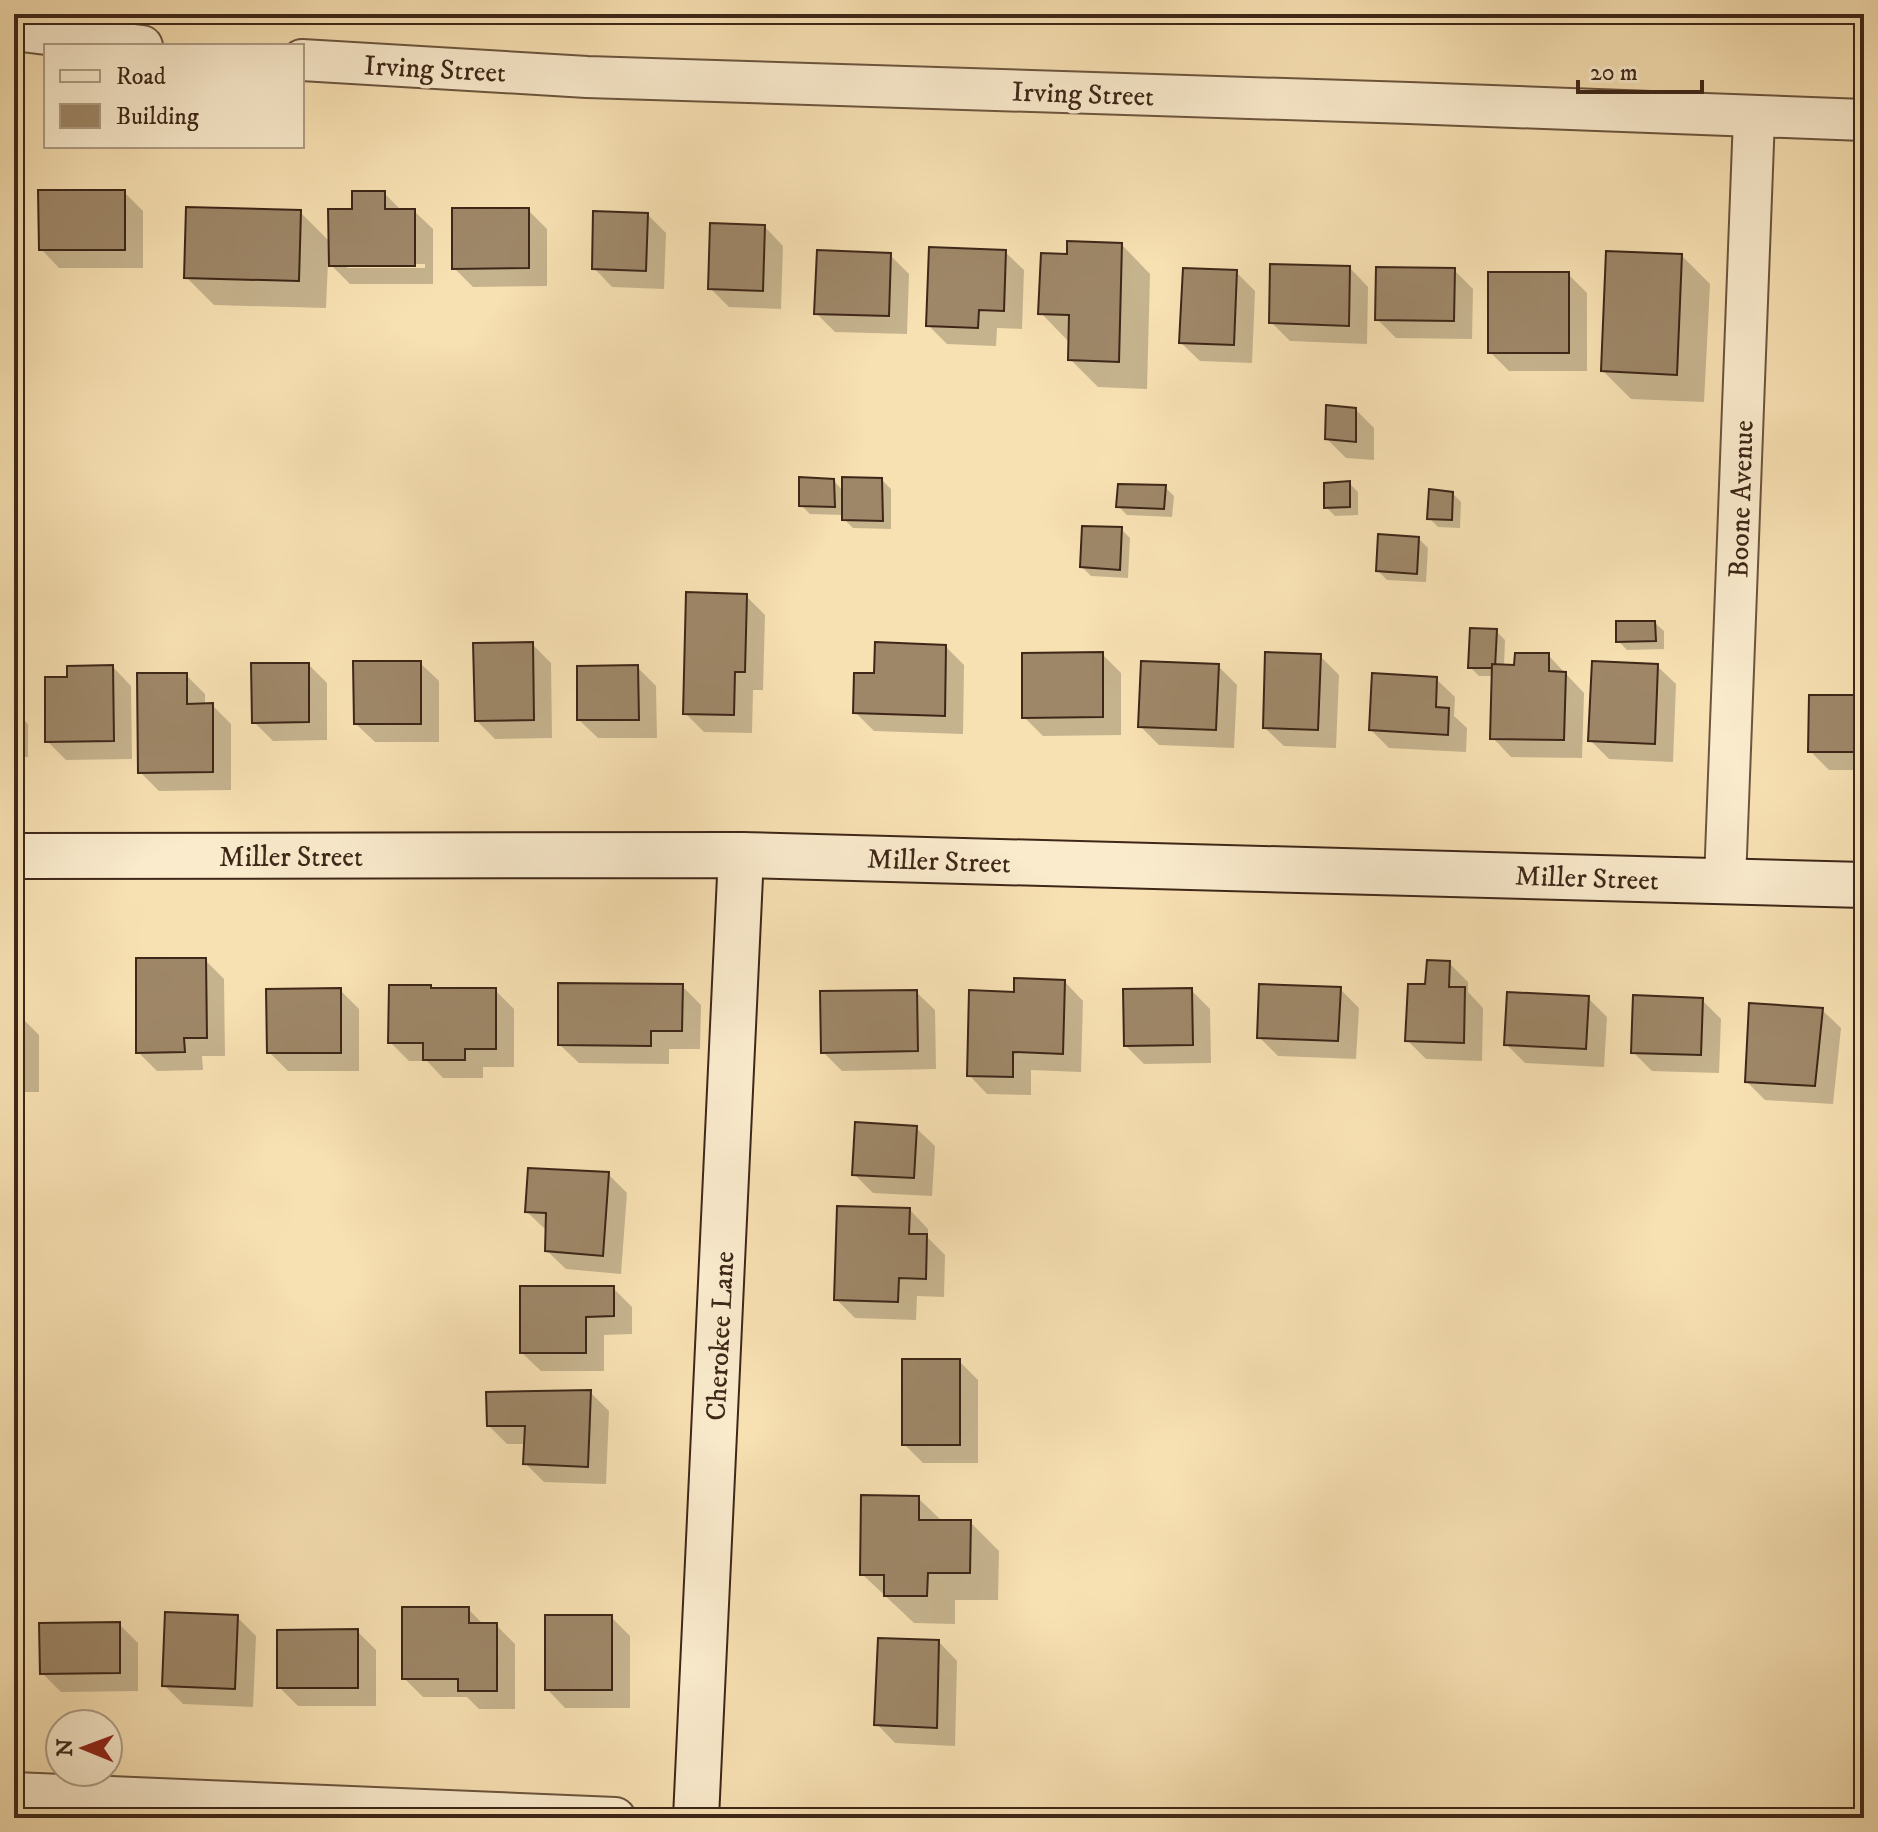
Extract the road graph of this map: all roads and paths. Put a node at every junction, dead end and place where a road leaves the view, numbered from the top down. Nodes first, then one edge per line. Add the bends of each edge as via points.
1 (14, 30) edge
2 (126, 44) edge
3 (304, 60) edge
4 (1754, 117) junction
5 (1864, 120) edge
6 (741, 855) junction
7 (14, 856) edge
8 (1725, 881) junction
9 (1864, 885) edge
10 (14, 1793) edge
11 (615, 1818) edge
12 (696, 1818) edge

1 - 2 street
3 - 4 street, Irving Street via 587,77
4 - 5 street, Irving Street
4 - 8 street, Boone Avenue
6 - 7 main road, Miller Street
6 - 8 main road, Miller Street
6 - 12 main road, Cherokee Lane
8 - 9 main road, Miller Street
10 - 11 street

